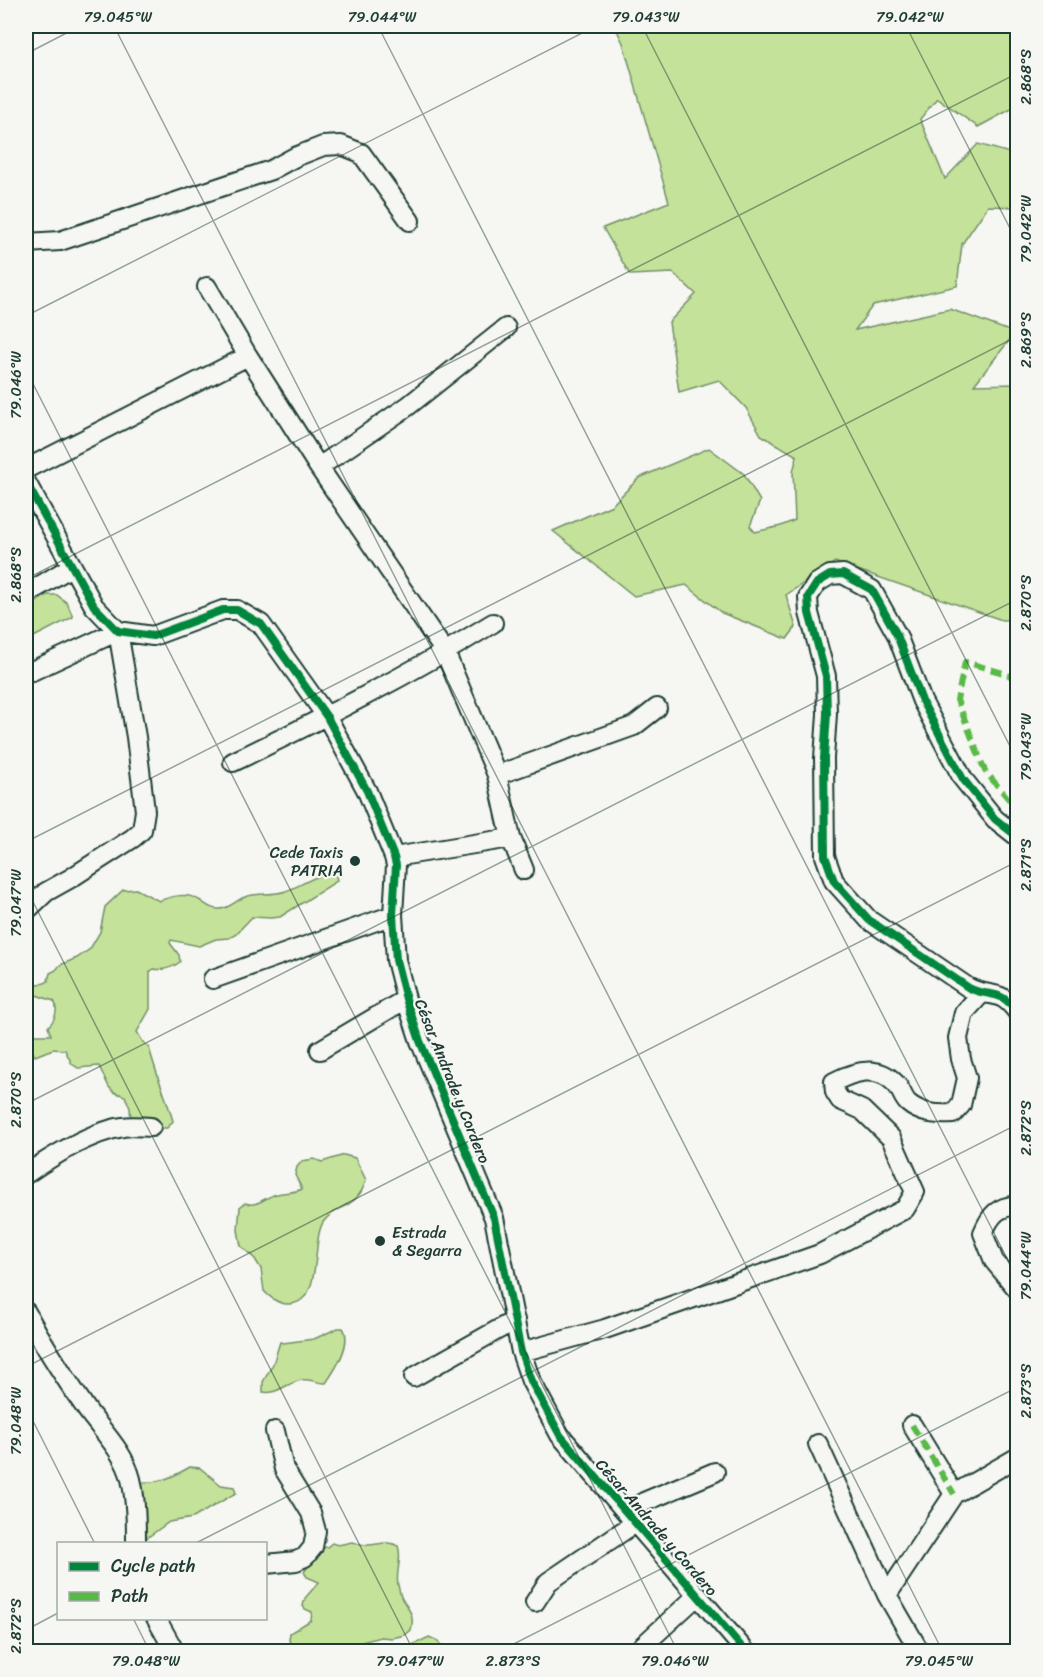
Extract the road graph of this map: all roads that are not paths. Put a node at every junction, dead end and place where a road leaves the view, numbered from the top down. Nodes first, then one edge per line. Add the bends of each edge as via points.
1 (410, 221) dead end
2 (26, 243) edge
3 (207, 287) dead end
4 (506, 328) dead end
5 (248, 356) junction
6 (319, 467) junction
7 (26, 469) edge
8 (26, 482) edge
9 (71, 567) junction
10 (26, 594) edge
11 (493, 623) dead end
12 (118, 631) junction
13 (445, 652) junction
14 (32, 671) dead end
15 (657, 708) dead end
16 (327, 717) junction
17 (233, 762) dead end
18 (497, 775) junction
19 (1017, 837) edge
20 (512, 838) junction
21 (394, 857) junction
22 (524, 870) dead end
23 (26, 911) edge
24 (393, 915) junction
25 (213, 979) dead end
26 (981, 994) junction
27 (406, 999) junction
28 (1017, 1013) edge
29 (320, 1050) dead end
30 (151, 1127) dead end
31 (26, 1174) edge
32 (1017, 1206) edge
33 (1017, 1290) edge
34 (27, 1317) edge
35 (515, 1320) junction
36 (521, 1352) junction
37 (414, 1377) dead end
38 (912, 1425) dead end
39 (274, 1431) dead end
40 (818, 1444) dead end
41 (1017, 1456) edge
42 (715, 1472) dead end
43 (954, 1494) junction
44 (631, 1518) junction
45 (136, 1542) edge
46 (267, 1564) edge
47 (698, 1595) junction
48 (887, 1595) junction
49 (535, 1602) dead end
50 (157, 1620) edge
51 (176, 1652) edge
52 (636, 1652) edge
53 (746, 1652) edge
54 (920, 1652) edge

1 - 2 street via 361,153 341,145 323,146 271,170 60,241
3 - 5 street
4 - 6 street via 408,406
5 - 6 street
5 - 7 street
6 - 13 street
8 - 9 street
9 - 10 street
9 - 12 street via 94,606
11 - 13 street
12 - 14 street
12 - 16 street, César Andrade y Cordero via 153,636 222,610 237,610 261,624
12 - 23 street via 140,769 145,811 142,830 46,892
13 - 16 street
13 - 18 street
15 - 18 street via 634,726
16 - 17 street
16 - 21 street, César Andrade y Cordero via 367,791
18 - 20 street
19 - 26 street via 995,819 963,779 922,701 897,635 872,590 843,574 830,575 817,583 808,597 826,676 825,856 834,881 869,920
20 - 21 street
20 - 22 street
21 - 24 street, César Andrade y Cordero
24 - 25 street
24 - 27 street, César Andrade y Cordero via 396,960
26 - 28 street via 996,993
26 - 36 street via 964,1013 958,1038 967,1078 960,1105 953,1114 922,1111 907,1102 886,1076 871,1071 859,1071 834,1082 834,1092 840,1100 862,1110 891,1138 915,1192 905,1209 820,1254 788,1266 605,1329
27 - 29 street
27 - 35 street, César Andrade y Cordero via 494,1218
30 - 31 street via 124,1126 101,1132
32 - 33 street via 1000,1208 984,1233 994,1261
34 - 45 street via 121,1455 136,1509
35 - 36 street, César Andrade y Cordero
35 - 37 street
36 - 44 street, César Andrade y Cordero via 531,1381 560,1435
38 - 43 street
39 - 46 street via 284,1469 311,1513 316,1531 313,1547 305,1557
40 - 48 street
41 - 43 street
42 - 44 street via 644,1502
43 - 48 street
44 - 47 street, César Andrade y Cordero
44 - 49 street via 618,1537 548,1582
47 - 52 street
47 - 53 street, César Andrade y Cordero
48 - 54 street
50 - 51 street

